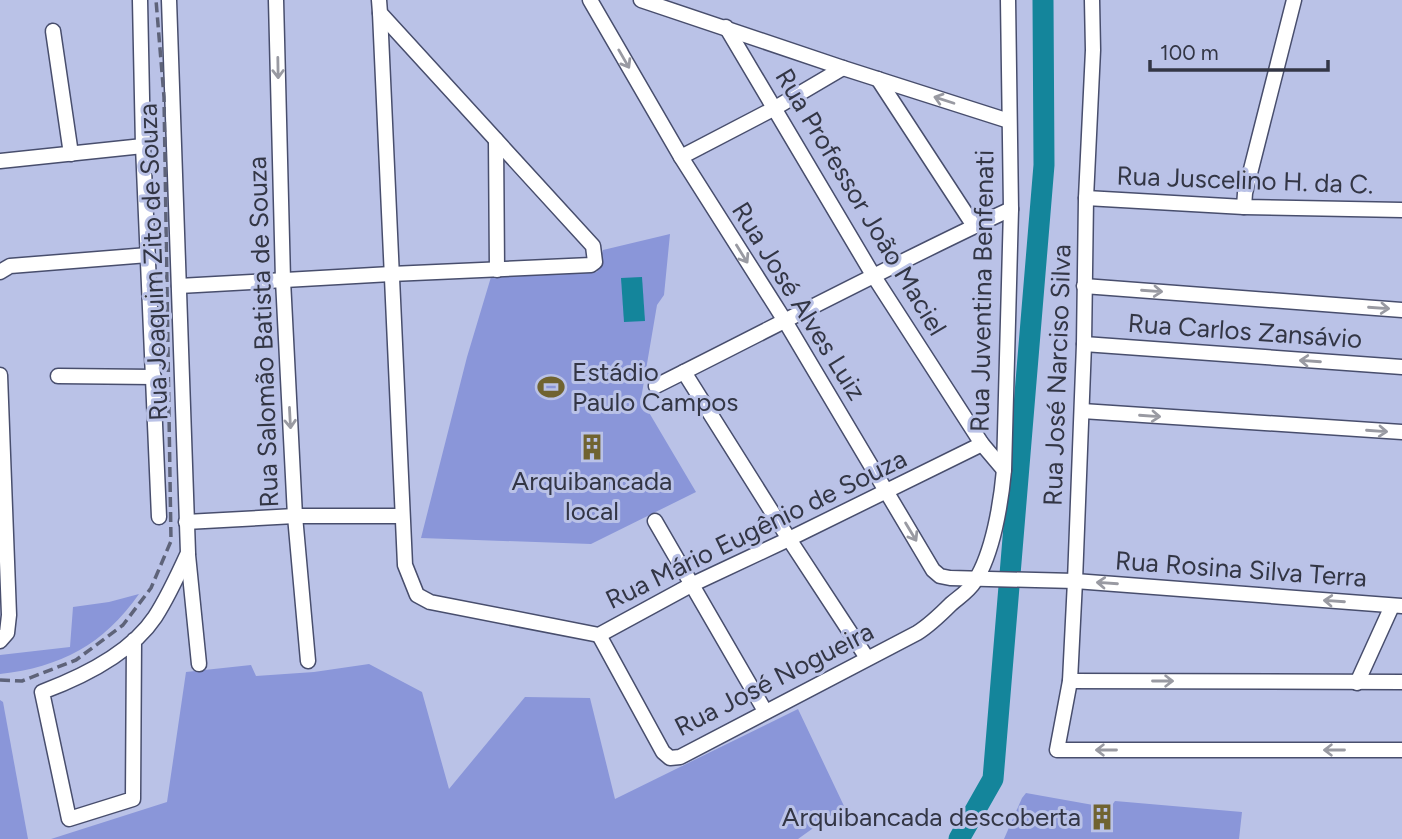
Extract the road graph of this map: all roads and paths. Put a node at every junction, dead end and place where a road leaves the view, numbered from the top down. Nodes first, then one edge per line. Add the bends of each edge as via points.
1 (140, 0) edge
2 (169, 0) edge
3 (276, 0) edge
4 (590, 0) edge
5 (641, 0) edge
6 (1008, 0) edge
7 (1092, 0) edge
8 (1294, 0) edge
9 (379, 6) edge
10 (726, 27) junction
11 (53, 31) dead end
12 (843, 68) junction
13 (878, 79) junction
14 (775, 108) junction
15 (1009, 121) junction
16 (496, 140) junction
17 (143, 146) junction
18 (71, 154) junction
19 (681, 157) junction
20 (0, 161) edge
21 (1086, 198) junction
22 (1244, 207) junction
23 (1011, 209) junction
24 (1402, 210) edge
25 (974, 226) junction
26 (148, 255) junction
27 (497, 270) junction
28 (0, 271) edge
29 (391, 274) junction
30 (873, 275) junction
31 (283, 280) junction
32 (179, 286) junction
33 (1084, 286) junction
34 (1402, 310) edge
35 (785, 321) junction
36 (1084, 344) junction
37 (1402, 368) edge
38 (684, 372) junction
39 (0, 375) edge
40 (58, 376) dead end
41 (154, 377) junction
42 (656, 386) dead end
43 (1082, 411) junction
44 (1402, 432) edge
45 (982, 444) junction
46 (1004, 470) junction
47 (886, 492) junction
48 (295, 516) junction
49 (402, 516) junction
50 (159, 517) dead end
51 (655, 521) dead end
52 (186, 522) junction
53 (789, 539) junction
54 (188, 553) junction
55 (977, 579) junction
56 (1060, 580) joint
57 (1075, 581) junction
58 (691, 585) junction
59 (1397, 606) edge
60 (5, 616) edge
61 (598, 635) junction
62 (134, 640) junction
63 (0, 641) edge
64 (867, 658) junction
65 (308, 662) dead end
66 (199, 664) dead end
67 (1070, 681) junction
68 (1402, 682) edge
69 (1357, 683) junction
70 (765, 712) junction
71 (1402, 750) edge

1 - 17 street
2 - 32 street, Rua Joaquim Zito de Souza
3 -> 31 street, Rua Salomão Batista de Souza
4 -> 19 street, Rua José Alves Luiz
5 - 10 street
6 - 15 street, Rua Juventina Benfenati
7 - 21 street, Rua José Narciso Silva
8 - 22 street
9 - 16 street
9 - 29 street
10 - 12 street
10 - 14 street, Rua Professor João Maciel
11 - 18 street
12 - 13 street
12 - 14 street
15 -> 13 street
13 - 25 street
14 - 19 street
14 - 30 street, Rua Professor João Maciel
15 - 23 street, Rua Juventina Benfenati
16 - 27 street
16 - 27 street via 593,246 595,262
17 - 18 street
17 - 26 street
18 - 20 street
19 -> 35 street, Rua José Alves Luiz
21 - 22 street, Rua Juscelino H. da C.
21 - 33 street, Rua José Narciso Silva
22 - 24 street, Rua Juscelino H. da C.
23 - 25 street
23 - 46 street, Rua Juventina Benfenati
25 - 30 street
26 - 28 street via 10,266
26 - 41 street
27 - 29 street
29 - 31 street
29 - 49 street
30 - 35 street
30 - 45 street, Rua Professor João Maciel
31 - 32 street
31 -> 48 street, Rua Salomão Batista de Souza
32 - 52 street, Rua Joaquim Zito de Souza
33 -> 34 street
33 - 36 street, Rua José Narciso Silva
35 - 38 street
35 - 47 street, Rua José Alves Luiz
37 -> 36 street, Rua Carlos Zansávio
36 - 43 street, Rua José Narciso Silva
38 - 42 street
38 - 53 street
39 - 60 street
40 - 41 street
41 - 50 street
43 -> 44 street
43 - 57 street, Rua José Narciso Silva
45 - 46 street, Rua Professor João Maciel
45 - 47 street, Rua Mário Eugênio de Souza
46 - 55 street, Rua Juventina Benfenati via 995,526
47 - 53 street, Rua Mário Eugênio de Souza
47 -> 55 street, Rua José Alves Luiz via 933,570 940,576
48 - 49 street
48 - 52 street
48 - 65 street, Rua Salomão Batista de Souza
49 - 61 street, Rua Mário Eugênio de Souza via 405,565 417,595 430,602
51 - 58 street
52 - 54 street, Rua Joaquim Zito de Souza
53 - 58 street, Rua Mário Eugênio de Souza
53 - 64 street
54 - 62 street via 154,619
54 - 66 street, Rua Joaquim Zito de Souza
55 - 56 street, Rua José Alves Luiz
55 - 64 street, Rua José Nogueira via 928,626
56 - 57 street, Rua Rosina Silva Terra
59 -> 57 street, Rua Rosina Silva Terra
57 - 67 street, Rua José Narciso Silva
58 - 61 street, Rua Mário Eugênio de Souza
58 - 70 street
59 - 69 street
60 - 63 street via 7,633
61 - 70 street, Rua José Nogueira via 670,758
62 - 62 street via 106,662 43,692 69,819 133,799
64 - 70 street, Rua José Nogueira
67 -> 69 street
71 -> 67 street, Rua José Narciso Silva via 1057,750
68 - 69 street

